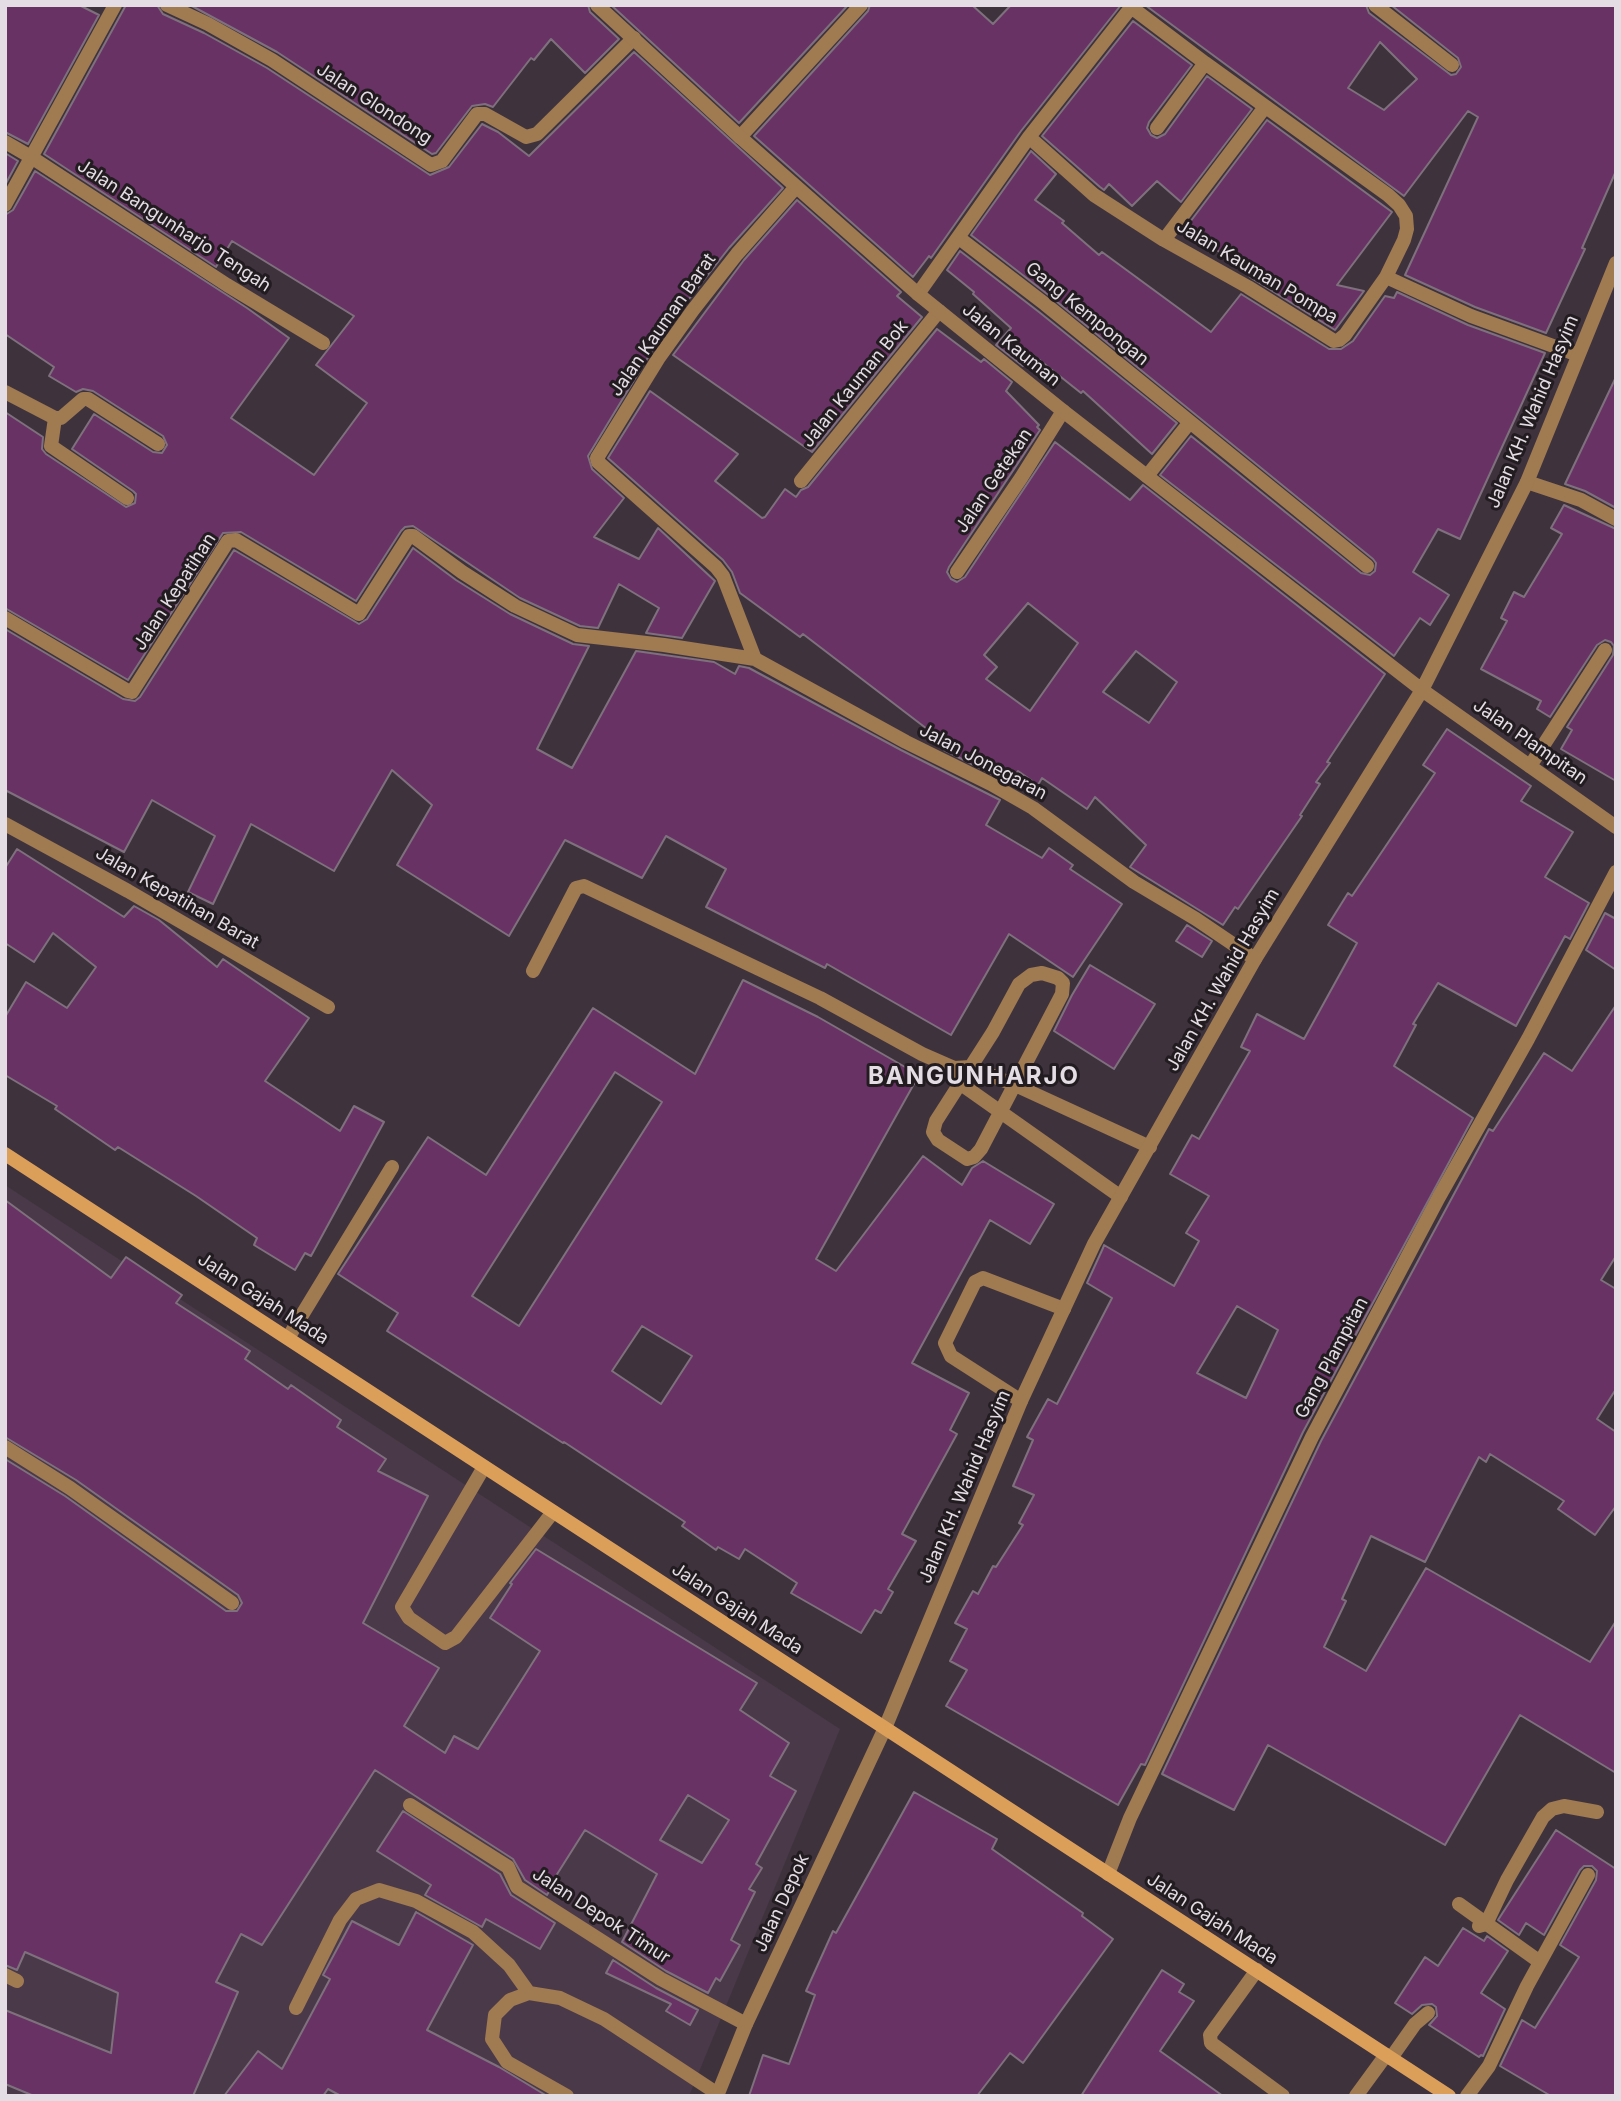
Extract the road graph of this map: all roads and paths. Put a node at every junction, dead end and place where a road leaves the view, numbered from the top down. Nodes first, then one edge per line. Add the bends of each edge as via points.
1 (167, 5) edge
2 (861, 5) edge
3 (1375, 5) edge
4 (1132, 6) edge
5 (110, 7) edge
6 (602, 7) edge
7 (634, 38) junction
8 (1205, 63) junction
9 (1452, 65) dead end
10 (1265, 107) junction
11 (1157, 128) dead end
12 (740, 137) junction
13 (1029, 137) junction
14 (5, 142) edge
15 (32, 157) junction
16 (796, 187) junction
17 (5, 205) edge
18 (959, 238) junction
19 (1164, 240) junction
20 (1616, 263) edge
21 (1386, 277) junction
22 (918, 294) junction
23 (939, 311) junction
24 (323, 343) dead end
25 (1578, 355) junction
26 (5, 392) edge
27 (1063, 411) junction
28 (55, 418) junction
29 (1190, 422) junction
30 (158, 444) dead end
31 (1147, 475) junction
32 (801, 481) dead end
33 (1527, 482) junction
34 (127, 498) dead end
35 (1616, 519) edge
36 (1367, 566) dead end
37 (462, 572) joint
38 (957, 572) dead end
39 (5, 618) edge
40 (1605, 650) dead end
41 (755, 659) junction
42 (1422, 690) junction
43 (1530, 766) junction
44 (5, 824) edge
45 (1616, 827) edge
46 (1616, 873) edge
47 (1255, 959) junction
48 (533, 971) dead end
49 (328, 1007) dead end
50 (971, 1067) junction
51 (954, 1068) junction
52 (961, 1084) junction
53 (1015, 1085) junction
54 (1002, 1113) junction
55 (1150, 1147) junction
56 (5, 1154) edge
57 (392, 1167) dead end
58 (1121, 1197) junction
59 (1064, 1309) junction
60 (288, 1338) junction
61 (1021, 1401) junction
62 (5, 1447) edge
63 (484, 1467) junction
64 (553, 1511) junction
65 (232, 1604) dead end
66 (885, 1728) junction
67 (410, 1805) dead end
68 (1597, 1812) dead end
69 (1108, 1874) junction
70 (1588, 1875) dead end
71 (1459, 1904) dead end
72 (1483, 1925) junction
73 (1540, 1962) junction
74 (1257, 1970) junction
75 (529, 1993) junction
76 (296, 2008) dead end
77 (1428, 2012) dead end
78 (746, 2024) junction
79 (1389, 2057) junction
80 (718, 2095) edge
81 (567, 2096) edge
82 (1283, 2096) edge
83 (1356, 2096) edge
84 (1448, 2096) edge
85 (1467, 2096) edge

1 - 7 street, Jalan Glondong via 272,60 432,165 442,161 477,114 526,137 537,134
2 - 12 street
3 - 9 street
4 - 8 street
4 - 13 street
5 - 15 street
6 - 7 street, Jalan Kauman
7 - 12 street, Jalan Kauman
8 - 10 street
8 - 11 street
10 - 19 street
10 - 21 street via 1399,205 1407,229
12 - 16 street, Jalan Kauman
13 - 18 street
13 - 19 street, Jalan Kauman Pompa via 1094,195
14 - 15 street, Jalan Bangunharjo Tengah
15 - 17 street
15 - 24 street, Jalan Bangunharjo Tengah
16 - 22 street, Jalan Kauman
16 - 41 street, Jalan Kauman Barat via 693,310 597,458 716,566
18 - 22 street
18 - 29 street, Gang Kempongan
19 - 21 street, Jalan Kauman Pompa via 1334,341 1345,335
20 - 25 street, Jalan KH. Wahid Hasyim
21 - 25 street via 1471,316
22 - 23 street, Jalan Kauman
23 - 27 street, Jalan Kauman
23 - 32 street, Jalan Kauman Bok
25 - 33 street, Jalan KH. Wahid Hasyim
26 - 28 street
27 - 31 street, Jalan Kauman
27 - 38 street, Jalan Getekan
28 - 30 street via 88,398
28 - 34 street via 51,446
29 - 31 street
29 - 36 street, Gang Kempongan
31 - 42 street, Jalan Kauman
33 - 35 street via 1581,500
33 - 42 street, Jalan KH. Wahid Hasyim
37 - 39 street, Jalan Kepatihan via 409,536 362,612 356,614 231,539 132,692
37 - 41 street, Jalan Jonegaran via 515,606 578,635
40 - 43 street
41 - 47 street, Jalan Jonegaran via 1032,808 1134,882
42 - 43 street, Jalan Plampitan
42 - 47 street, Jalan KH. Wahid Hasyim
43 - 45 street, Jalan Plampitan
44 - 49 street, Jalan Kepatihan Barat
46 - 69 street, Gang Plampitan via 1312,1437 1130,1818
47 - 55 street, Jalan KH. Wahid Hasyim
48 - 51 street via 576,888 584,886 820,998
50 - 51 street
50 - 52 street
50 - 53 street
50 - 53 street via 1019,984 1042,973 1058,978 1063,983 1062,994
51 - 52 street
52 - 54 street
52 - 54 street via 936,1121 933,1132 938,1140 967,1159 974,1157
53 - 54 street
53 - 55 street
54 - 58 street
55 - 58 street, Jalan KH. Wahid Hasyim
56 - 60 main road, Jalan Gajah Mada
57 - 60 street
58 - 59 street, Jalan KH. Wahid Hasyim
59 - 61 street, Jalan KH. Wahid Hasyim
59 - 61 street via 983,1278 975,1282 945,1343 951,1356
60 - 63 main road, Jalan Gajah Mada
61 - 66 street, Jalan KH. Wahid Hasyim
62 - 65 street
63 - 64 main road, Jalan Gajah Mada
63 - 64 street via 402,1607 409,1618 445,1643 456,1637
64 - 66 main road, Jalan Gajah Mada
66 - 69 main road, Jalan Gajah Mada
66 - 78 street, Jalan Depok
67 - 78 street, Jalan Depok Timur via 508,1867 517,1887 661,1979
68 - 72 street via 1564,1806 1543,1817
69 - 74 main road, Jalan Gajah Mada
70 - 73 street
71 - 72 street
72 - 73 street
73 - 85 street via 1489,2066
74 - 79 main road, Jalan Gajah Mada
74 - 82 street via 1210,2035 1211,2043
75 - 76 street via 509,1965 473,1932 416,1901 379,1890 356,1899 340,1920
75 - 80 street via 560,1998 604,2019
75 - 81 street via 510,2000 495,2015 492,2039 507,2062
77 - 79 street
78 - 80 street, Jalan Depok
79 - 83 street
79 - 84 main road, Jalan Gajah Mada

